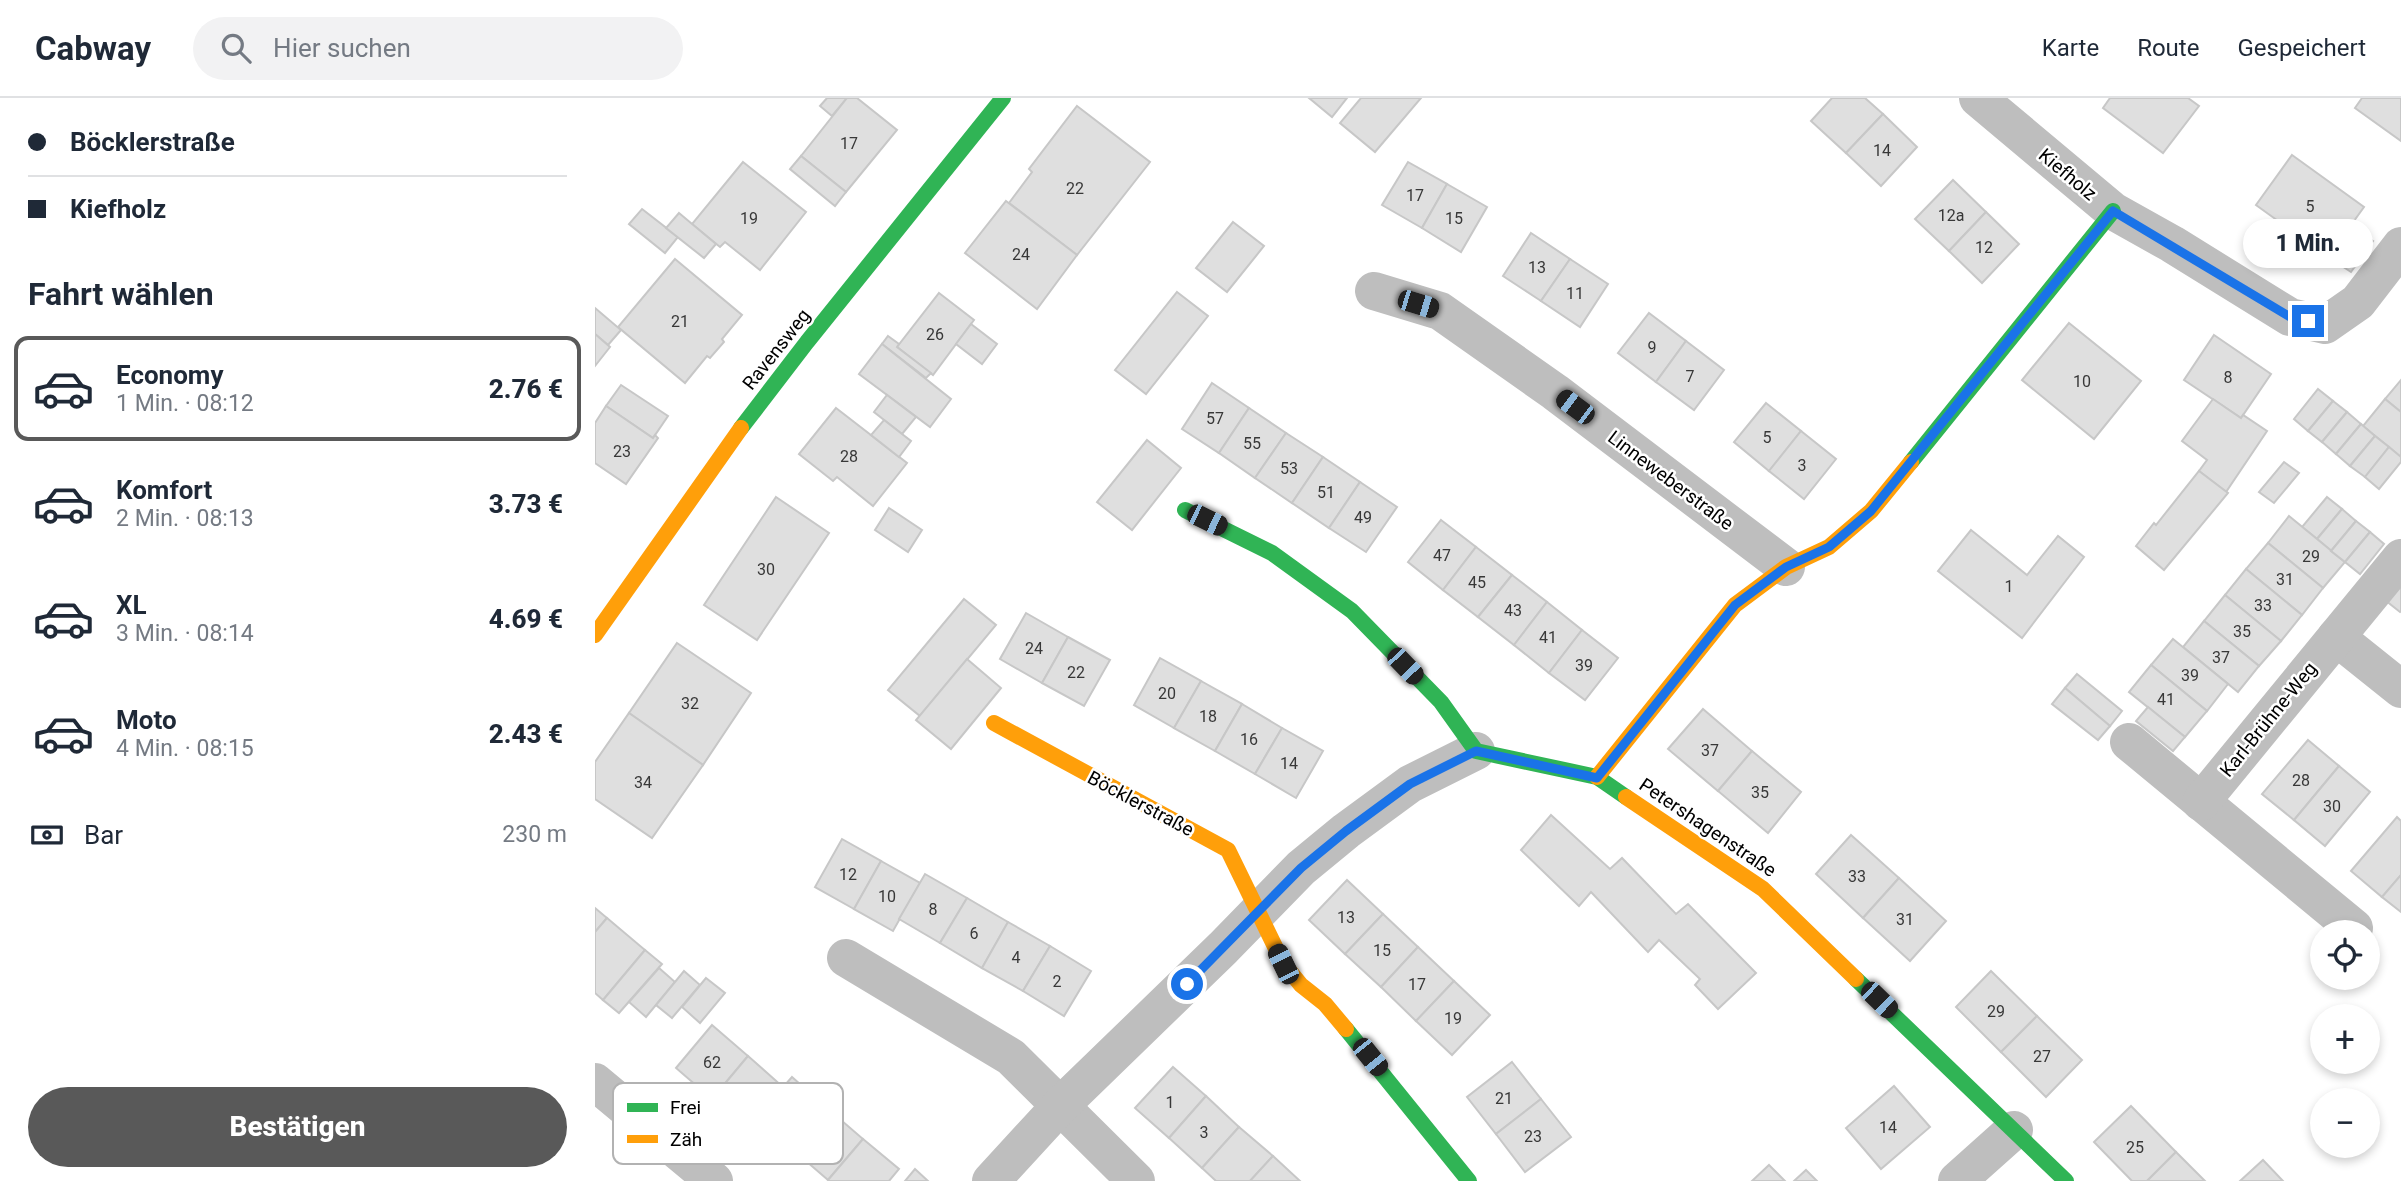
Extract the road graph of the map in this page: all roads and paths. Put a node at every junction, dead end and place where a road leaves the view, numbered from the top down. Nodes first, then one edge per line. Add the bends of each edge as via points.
1 (1003, 98) edge
2 (1978, 98) edge
3 (2113, 211) junction
4 (2401, 246) edge
5 (1374, 292) dead end
6 (1185, 510) dead end
7 (2401, 558) edge
8 (1786, 567) junction
9 (595, 635) edge
10 (2336, 637) junction
11 (2401, 689) edge
12 (994, 723) dead end
13 (2129, 742) dead end
14 (1476, 751) junction
15 (1597, 778) junction
16 (2201, 802) junction
17 (1258, 912) junction
18 (2344, 920) edge
19 (846, 958) dead end
20 (595, 1082) edge
21 (613, 1097) edge
22 (1060, 1106) junction
23 (2014, 1130) junction
24 (694, 1164) edge
25 (714, 1181) edge
26 (991, 1181) edge
27 (1136, 1181) edge
28 (1469, 1181) edge
29 (1957, 1181) edge
30 (2066, 1181) edge

1 - 9 street, Ravensweg via 722,453
2 - 3 street, Kiefholz
3 - 4 street, Kiefholz via 2290,317 2325,325 2358,302
3 - 8 street via 1871,511 1829,547
5 - 8 street, Linneweberstraße via 1440,311 1555,391
6 - 14 street via 1272,553 1352,611 1441,702
7 - 10 street, Karl-Brühne-Weg
8 - 15 street via 1735,605
10 - 11 street
10 - 16 street, Karl-Brühne-Weg
12 - 17 street, Böcklerstraße via 1228,850
13 - 16 street
14 - 15 street, Petershagenstraße
14 - 17 street via 1410,784 1346,831
15 - 23 street, Petershagenstraße via 1763,889
16 - 18 street
17 - 22 street
17 - 28 street, Böcklerstraße via 1283,964 1361,1046
19 - 22 street via 1011,1058
20 - 21 street
22 - 26 street
22 - 27 street
23 - 29 street
23 - 30 street, Petershagenstraße
24 - 25 street

